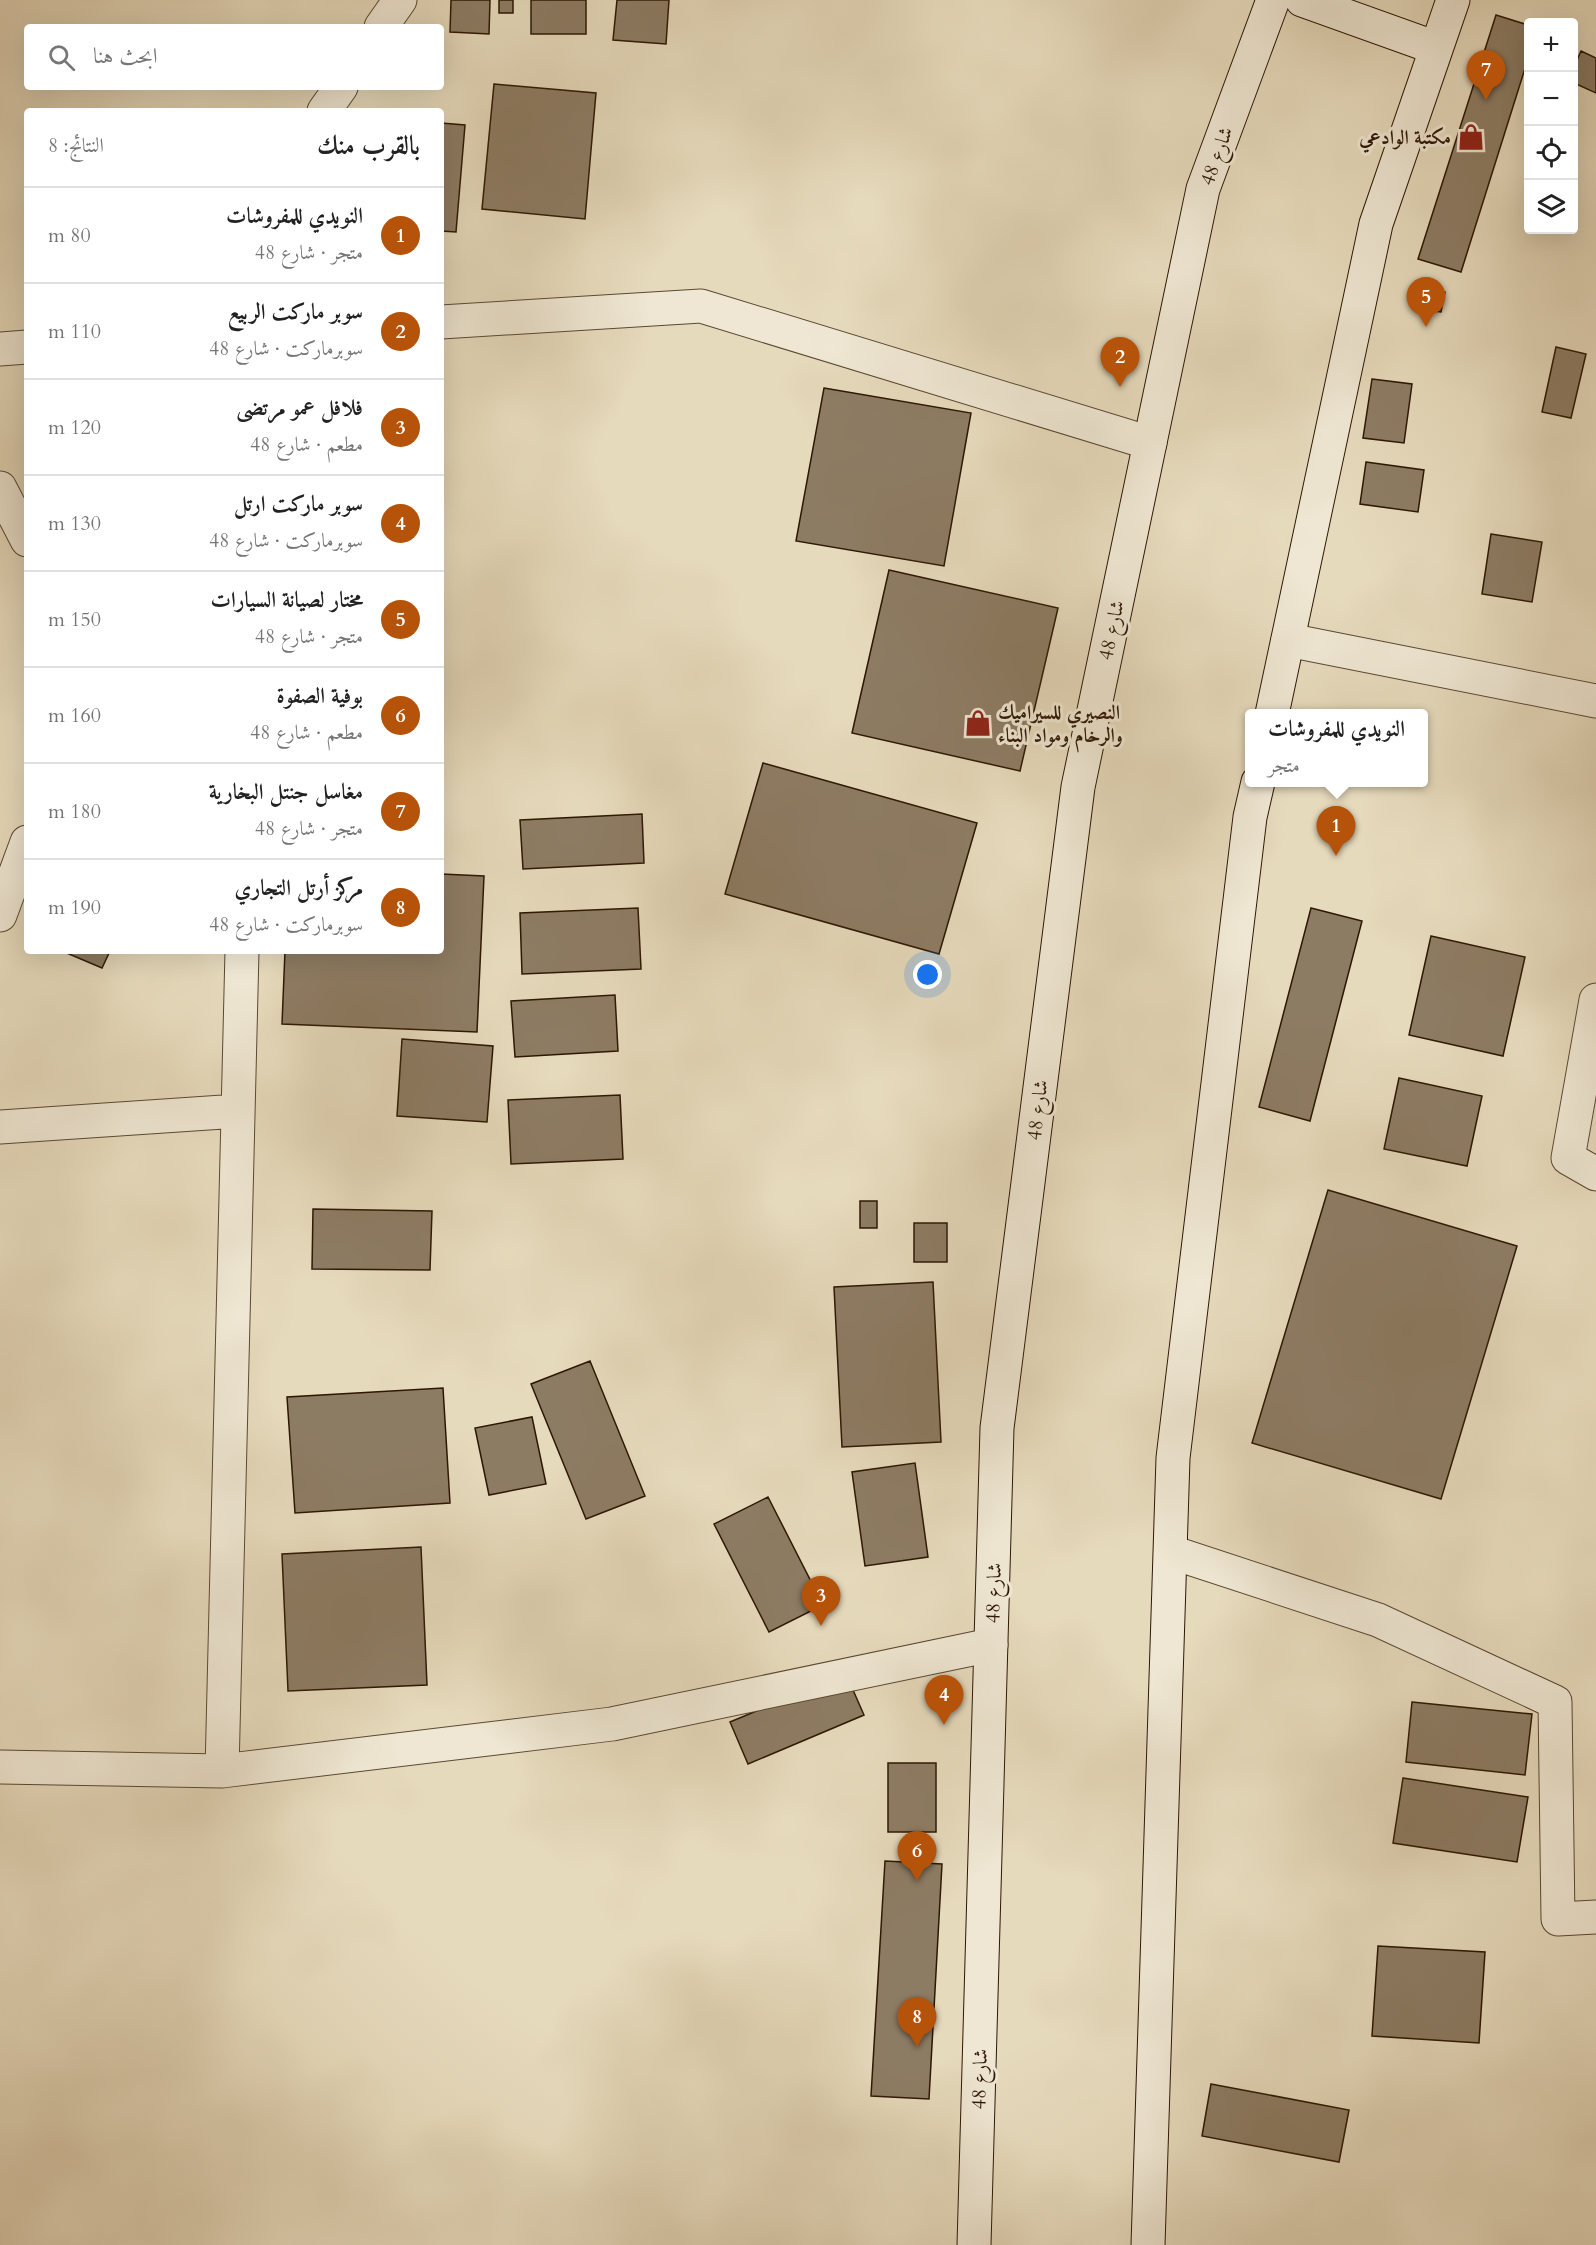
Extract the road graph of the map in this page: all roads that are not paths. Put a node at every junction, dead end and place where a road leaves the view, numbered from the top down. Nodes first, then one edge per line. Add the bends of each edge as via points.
1 (400, 0) edge
2 (1273, 0) edge
3 (1302, 0) edge
4 (1453, 0) edge
5 (383, 24) edge
6 (1436, 48) junction
7 (338, 90) edge
8 (326, 108) edge
9 (444, 322) edge
10 (24, 347) edge
11 (0, 349) edge
12 (1150, 443) junction
13 (0, 488) edge
14 (24, 534) edge
15 (1288, 640) junction
16 (1596, 701) edge
17 (1273, 709) edge
18 (1257, 787) edge
19 (24, 850) edge
20 (0, 915) edge
21 (242, 954) edge
22 (1596, 1000) edge
23 (238, 1111) junction
24 (0, 1127) edge
25 (1596, 1174) edge
26 (1171, 1552) junction
27 (991, 1645) junction
28 (0, 1767) edge
29 (222, 1771) junction
30 (1596, 1917) edge
31 (974, 2245) edge
32 (1148, 2245) edge

1 - 5 main road
2 - 12 main road, شارع 48 via 1203,189
3 - 6 main road
4 - 6 main road
6 - 15 main road via 1376,224
7 - 8 main road
9 - 12 main road via 701,306
10 - 11 main road
12 - 27 main road, شارع 48 via 1078,787 998,1428
13 - 14 main road
15 - 16 main road
15 - 17 main road
18 - 26 main road via 1250,816 1173,1458
19 - 20 main road
21 - 23 main road
22 - 25 main road via 1568,1158
23 - 24 main road
23 - 29 main road
26 - 30 main road via 1378,1620 1555,1702 1558,1919
26 - 32 main road
27 - 29 main road via 612,1724
27 - 31 main road, شارع 48
28 - 29 main road

